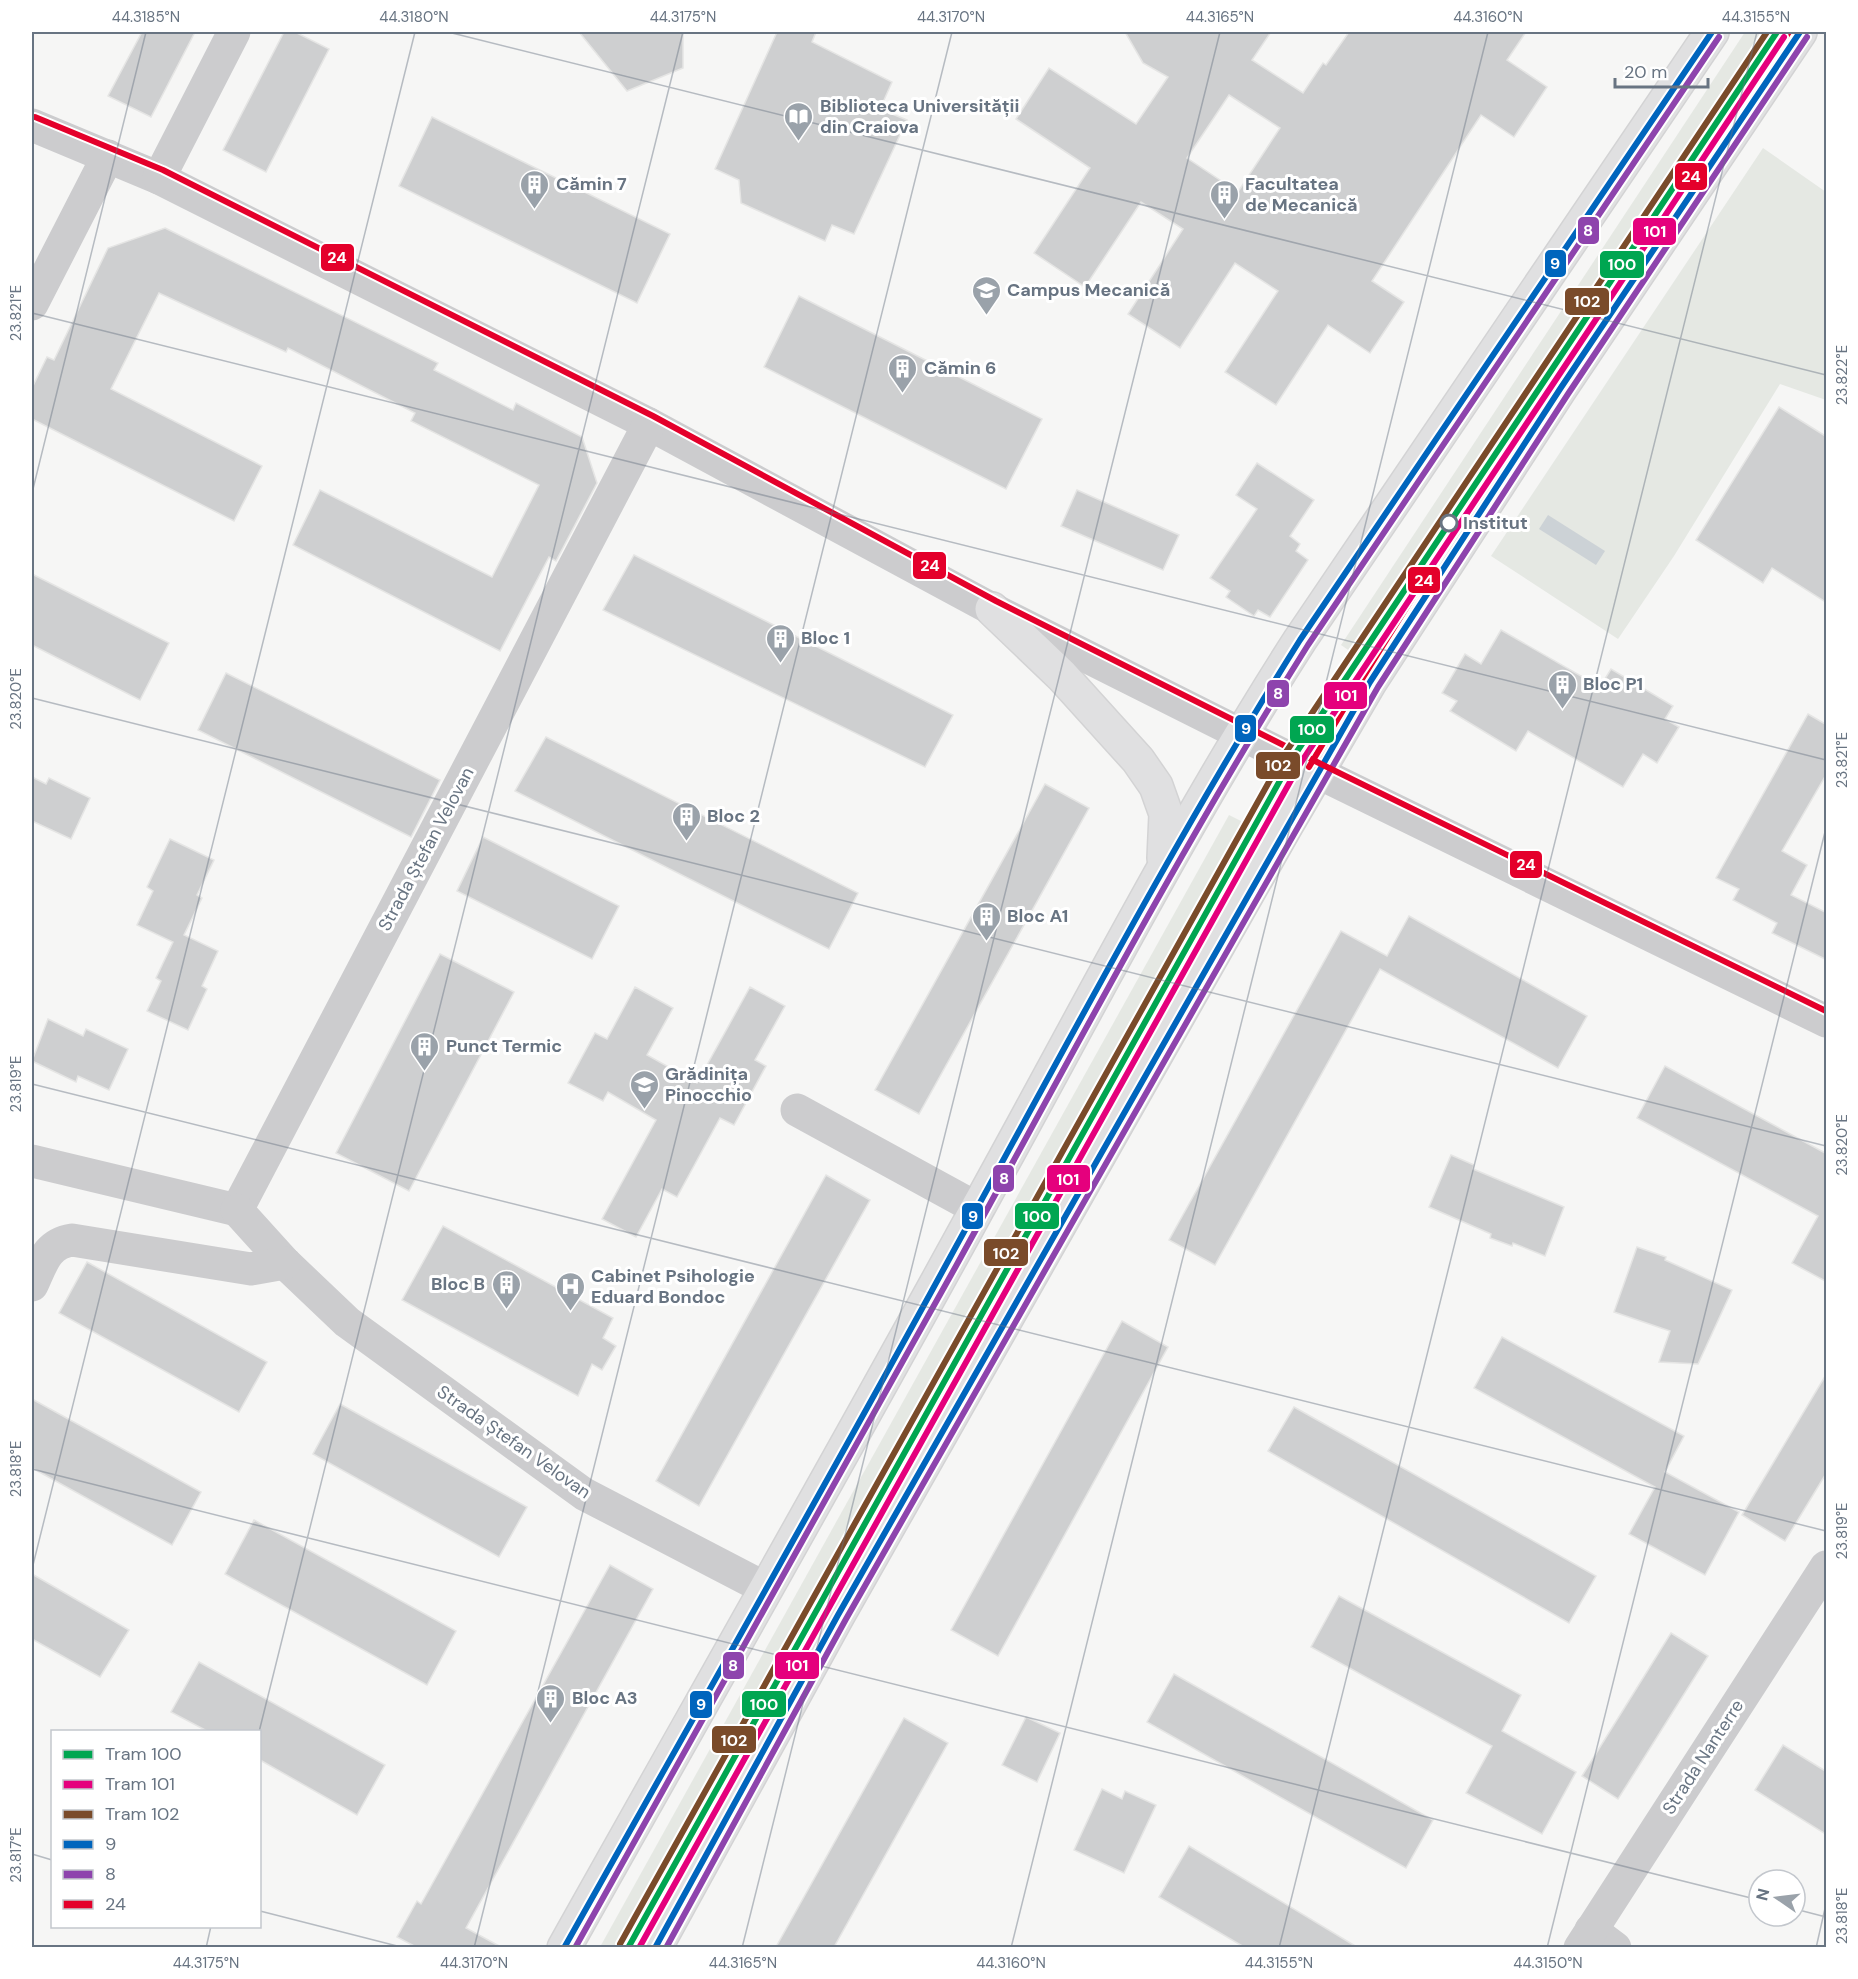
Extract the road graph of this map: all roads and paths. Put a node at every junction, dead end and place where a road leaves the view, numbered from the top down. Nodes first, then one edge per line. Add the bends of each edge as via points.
1 (234, 32) edge
2 (1712, 32) edge
3 (1800, 32) edge
4 (32, 124) edge
5 (108, 156) junction
6 (159, 178) junction
7 (32, 303) edge
8 (649, 424) junction
9 (992, 609) junction
10 (1240, 733) junction
11 (1317, 772) junction
12 (1164, 865) junction
13 (1827, 1021) edge
14 (797, 1110) dead end
15 (32, 1161) edge
16 (978, 1209) junction
17 (237, 1210) junction
18 (285, 1263) junction
19 (32, 1286) edge
20 (1827, 1567) edge
21 (765, 1588) junction
22 (1596, 1942) edge
23 (564, 1947) edge
24 (654, 1947) edge

1 - 6 street
2 - 10 main road
3 - 11 main road via 1560,388 1370,682
4 - 5 street
5 - 6 street
5 - 7 street
6 - 8 street
8 - 9 street
8 - 17 street, Strada Ștefan Velovan
9 - 10 street
9 - 12 main road via 1062,676 1138,760 1156,786 1166,814
10 - 11 street
10 - 12 main road
11 - 13 street
11 - 24 main road
12 - 16 main road
14 - 16 street
15 - 17 street
16 - 21 main road
17 - 18 street, Strada Ștefan Velovan
18 - 19 street via 251,1269 72,1240 58,1242 49,1251
18 - 21 street, Strada Ștefan Velovan via 347,1322 584,1494
20 - 22 street, Strada Nanterre
21 - 23 main road

